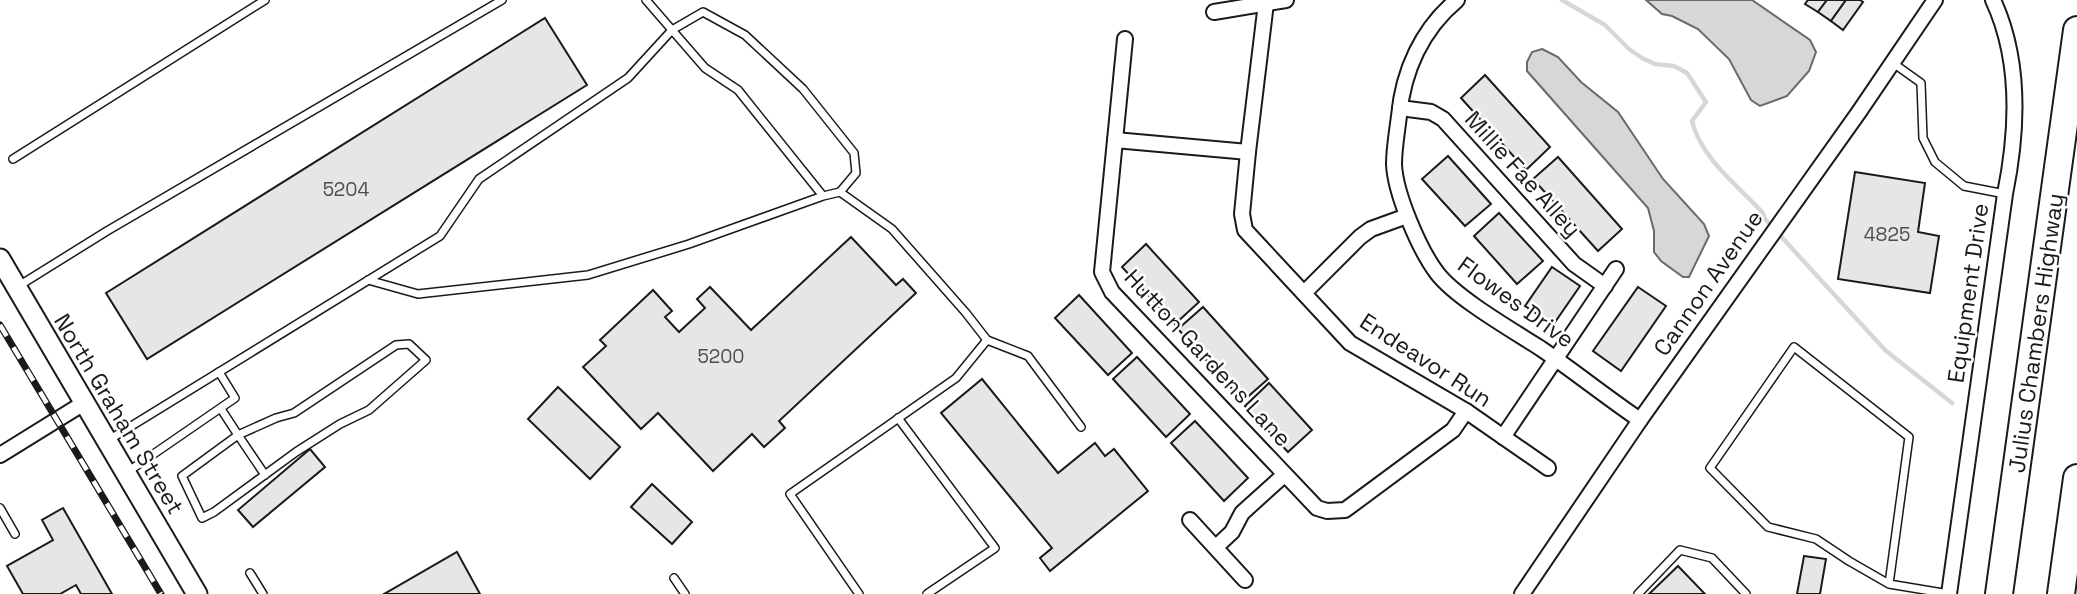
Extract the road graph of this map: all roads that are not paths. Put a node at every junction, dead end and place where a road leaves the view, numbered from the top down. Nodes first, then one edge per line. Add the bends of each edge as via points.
1 (265, 0) edge
2 (502, 0) edge
3 (646, 0) edge
4 (1286, 0) edge
5 (1457, 0) edge
6 (1936, 0) edge
7 (1993, 0) edge
8 (1266, 3) junction
9 (1440, 5) edge
10 (1214, 12) dead end
11 (672, 30) junction
12 (2077, 30) edge
13 (1125, 39) dead end
14 (1892, 62) junction
15 (1400, 108) junction
16 (1115, 140) junction
17 (1248, 152) junction
18 (13, 159) dead end
19 (840, 192) junction
20 (2005, 194) junction
21 (823, 196) junction
22 (1407, 216) junction
23 (0, 259) edge
24 (1616, 270) dead end
25 (368, 280) junction
26 (1605, 286) junction
27 (16, 287) junction
28 (1304, 293) junction
29 (987, 341) junction
30 (1557, 359) junction
31 (219, 372) junction
32 (84, 403) junction
33 (221, 409) junction
34 (1466, 411) junction
35 (898, 418) junction
36 (1640, 420) junction
37 (1081, 427) dead end
38 (238, 435) junction
39 (1503, 437) junction
40 (106, 441) junction
41 (0, 455) edge
42 (1548, 468) dead end
43 (125, 474) junction
44 (265, 475) junction
45 (1284, 475) junction
46 (2077, 478) edge
47 (0, 508) edge
48 (1191, 520) dead end
49 (15, 534) dead end
50 (1216, 547) junction
51 (250, 573) dead end
52 (674, 578) dead end
53 (1245, 580) dead end
54 (1889, 584) junction
55 (197, 594) edge
56 (263, 594) edge
57 (685, 594) edge
58 (859, 594) edge
59 (927, 594) edge
60 (1522, 594) edge
61 (1638, 594) edge
62 (1746, 594) edge
63 (1949, 594) edge
64 (1999, 594) edge
65 (2061, 594) edge

1 - 18 lane
2 - 27 lane
3 - 11 lane
4 - 8 street
5 - 9 street, Flowes Drive
6 - 14 street, Cannon Avenue
7 - 20 street, Equipment Drive via 2012,59 2014,124
8 - 10 street
8 - 17 street, Endeavor Run
9 - 15 street, Flowes Drive via 1410,68
11 - 19 lane via 703,12 745,35 803,89 854,153 856,173
11 - 21 lane via 705,68 738,90
11 - 25 lane via 628,78 479,179 440,236
12 - 64 highway, Julius Chambers Highway
13 - 16 street, Hutton Gardens Lane
14 - 20 lane via 1921,83 1923,138 1935,162 1965,186
14 - 36 street, Cannon Avenue
15 - 22 street, Flowes Drive via 1394,166
15 - 26 street, Millie Fae Alley via 1431,111 1443,119 1574,264
16 - 17 street
16 - 45 street, Hutton Gardens Lane via 1102,272 1106,282
17 - 28 street, Endeavor Run via 1242,214 1245,230
19 - 21 lane
19 - 29 lane via 892,229
20 - 63 street, Equipment Drive
21 - 25 lane via 588,275 418,293
22 - 28 street via 1360,237
22 - 30 street, Flowes Drive via 1437,273 1465,298
23 - 27 main road, North Graham Street
24 - 26 street
25 - 31 lane
26 - 30 street
27 - 32 main road, North Graham Street
28 - 34 street, Endeavor Run via 1350,343
29 - 35 lane via 956,378
29 - 37 lane via 1028,356
30 - 36 street, Flowes Drive
30 - 39 street
31 - 33 lane via 236,398
31 - 40 lane
32 - 40 main road, North Graham Street
32 - 41 street
33 - 38 lane
33 - 43 lane
34 - 39 street, Endeavor Run
34 - 45 street, Hutton Gardens Lane via 1453,430 1345,510 1317,508
35 - 58 lane via 790,494
35 - 59 lane via 995,548
36 - 60 street, Cannon Avenue
38 - 44 lane
38 - 44 lane via 182,476 202,518
38 - 44 lane via 294,413 396,345 409,344 426,360 369,410
39 - 42 street, Endeavor Run
40 - 43 main road, North Graham Street
43 - 55 main road, North Graham Street
45 - 50 street via 1242,513 1232,532
46 - 65 highway
47 - 49 lane
48 - 50 street
50 - 53 street
51 - 56 lane
52 - 57 lane
54 - 54 lane via 1909,437 1794,347 1710,468 1768,527 1816,539
54 - 63 lane
61 - 62 lane via 1680,550 1712,558

